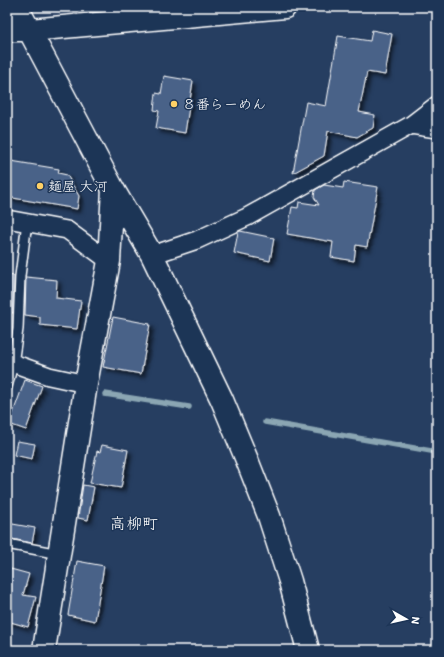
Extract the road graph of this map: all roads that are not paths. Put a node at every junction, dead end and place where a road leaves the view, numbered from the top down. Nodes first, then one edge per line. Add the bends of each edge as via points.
1 (17, 7) edge
2 (285, 7) edge
3 (7, 30) edge
4 (30, 30) junction
5 (437, 106) edge
6 (411, 125) junction
7 (437, 130) edge
8 (113, 189) junction
9 (7, 219) edge
10 (27, 222) junction
11 (152, 256) junction
12 (109, 261) junction
13 (10, 363) edge
14 (86, 384) junction
15 (7, 387) edge
16 (7, 544) edge
17 (59, 554) junction
18 (44, 650) edge
19 (308, 650) edge

1 - 4 street
2 - 4 street
3 - 4 street
4 - 8 street
5 - 6 street
6 - 7 street
6 - 11 street via 247,217 197,240
8 - 11 street
8 - 12 street
9 - 10 street
10 - 12 street via 67,230
10 - 13 lane via 20,276 18,329
11 - 19 street via 222,400 247,460 269,516
12 - 14 street
13 - 14 street via 49,376
13 - 15 lane
14 - 17 street
16 - 17 lane
17 - 18 street

